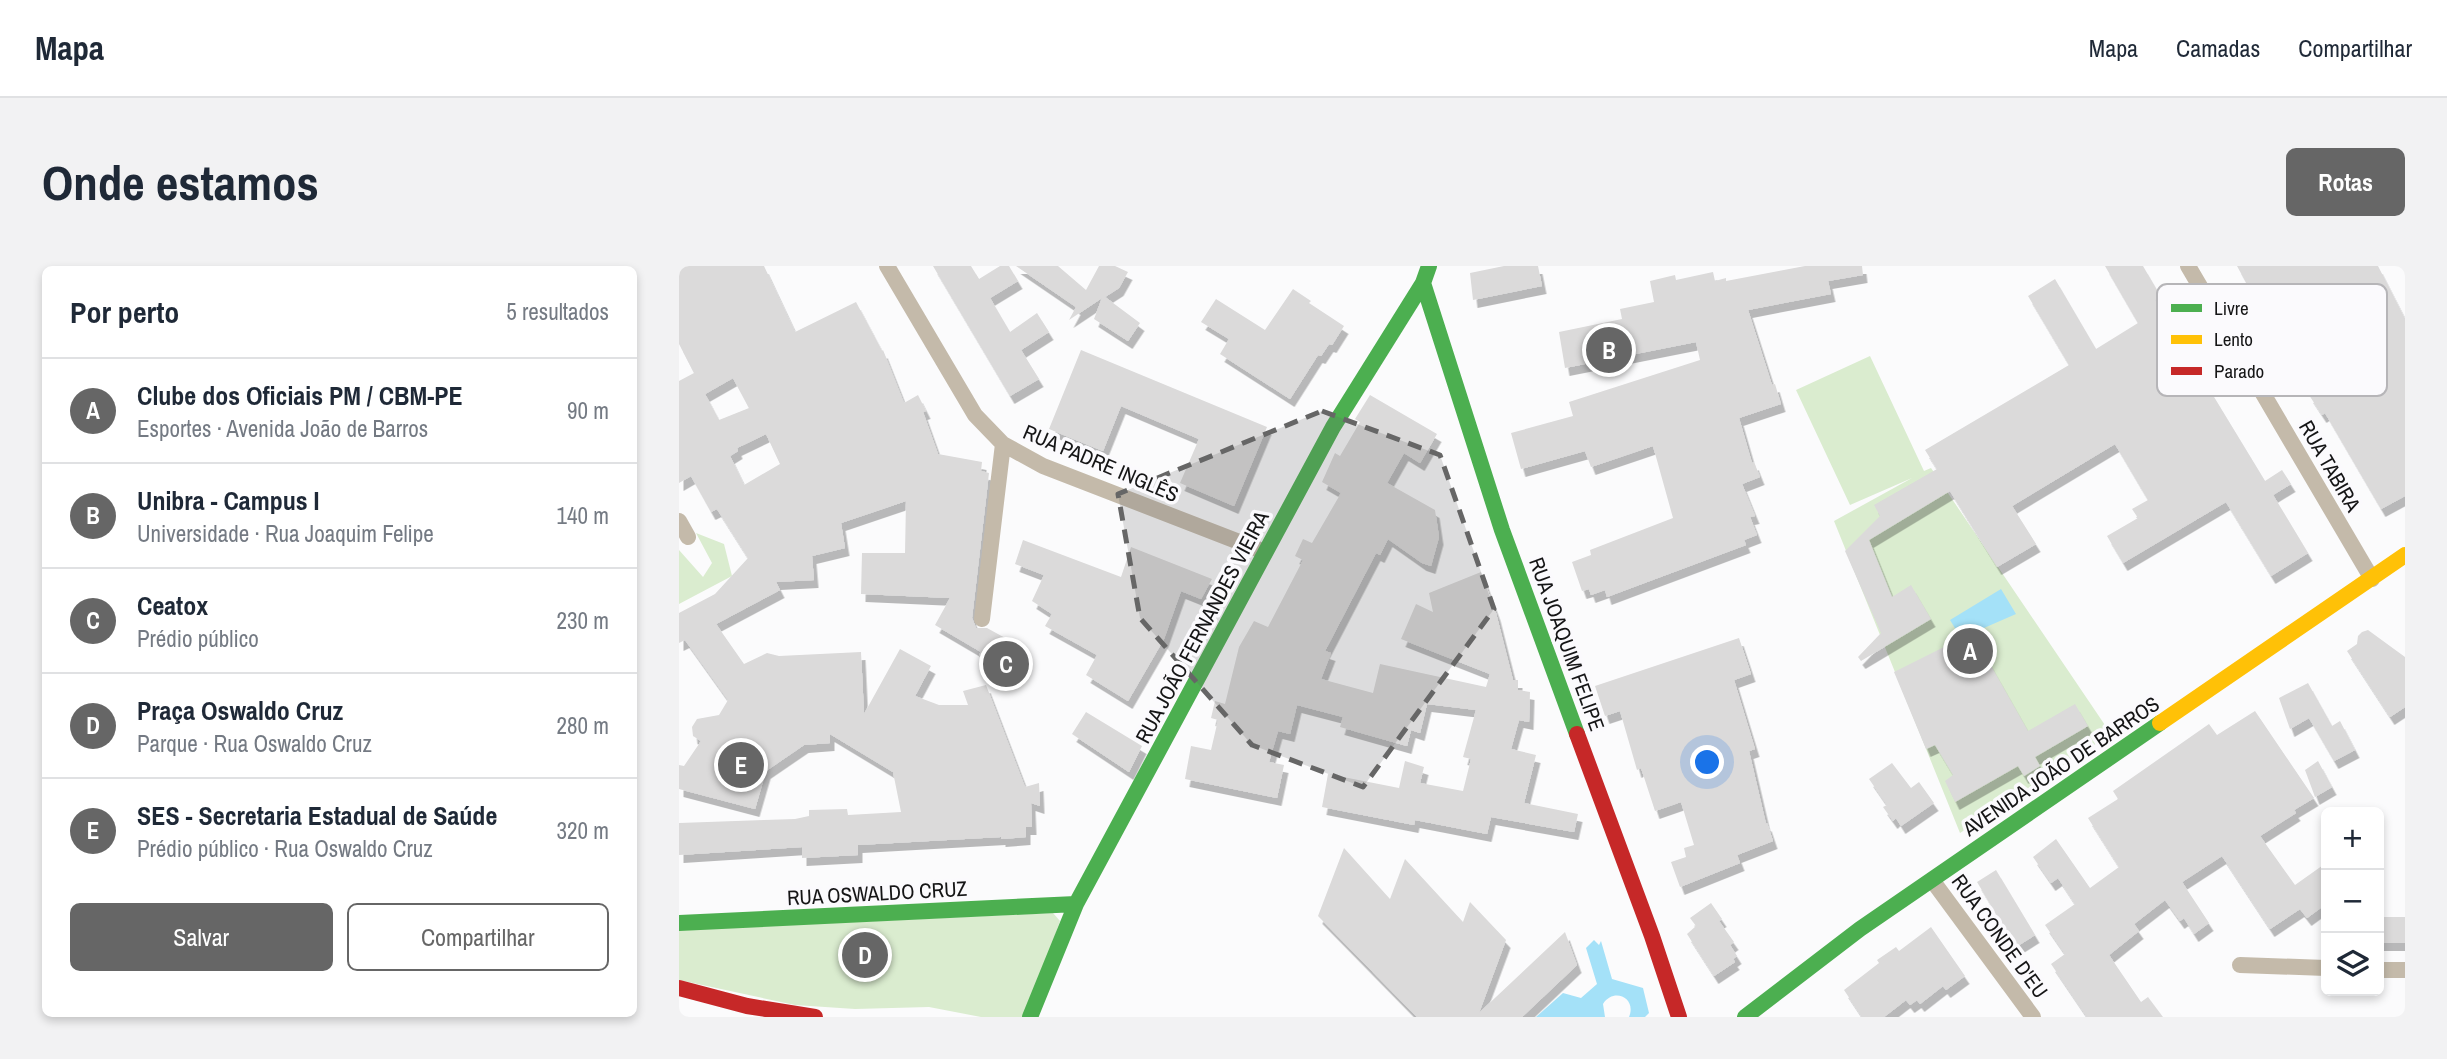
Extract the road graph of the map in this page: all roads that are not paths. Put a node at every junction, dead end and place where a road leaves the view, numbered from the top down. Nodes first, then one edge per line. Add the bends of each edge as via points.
1 (887, 266) edge
2 (1429, 266) edge
3 (2188, 266) edge
4 (1423, 283) junction
5 (2199, 284) edge
6 (2264, 396) edge
7 (1003, 444) junction
8 (679, 521) edge
9 (688, 537) dead end
10 (1265, 552) junction
11 (2405, 555) edge
12 (2372, 579) junction
13 (982, 620) dead end
14 (1932, 880) junction
15 (1076, 904) junction
16 (679, 923) edge
17 (2240, 965) dead end
18 (2321, 968) edge
19 (2384, 970) edge
20 (2405, 970) edge
21 (679, 988) edge
22 (815, 1017) edge
23 (1030, 1017) edge
24 (1679, 1017) edge
25 (1745, 1017) edge
26 (2033, 1017) edge

1 - 7 street, RUA PADRE INGLÊS via 975,415
2 - 4 main road, RUA JOÃO FERNANDES VIEIRA
3 - 5 street, RUA TABIRA
4 - 10 main road, RUA JOÃO FERNANDES VIEIRA via 1333,427
4 - 24 main road, RUA JOAQUIM FELIPE via 1502,530
6 - 12 street, RUA TABIRA
7 - 10 street, RUA PADRE INGLÊS via 1044,466
7 - 13 street
8 - 9 street
10 - 15 main road, RUA JOÃO FERNANDES VIEIRA
11 - 12 main road, AVENIDA JOÃO DE BARROS
12 - 14 main road, AVENIDA JOÃO DE BARROS
14 - 25 main road, AVENIDA JOÃO DE BARROS
14 - 26 street, RUA CONDE D'EU
15 - 16 main road, RUA OSWALDO CRUZ
15 - 23 main road, RUA JOÃO FERNANDES VIEIRA
17 - 18 street
19 - 20 street
21 - 22 main road

